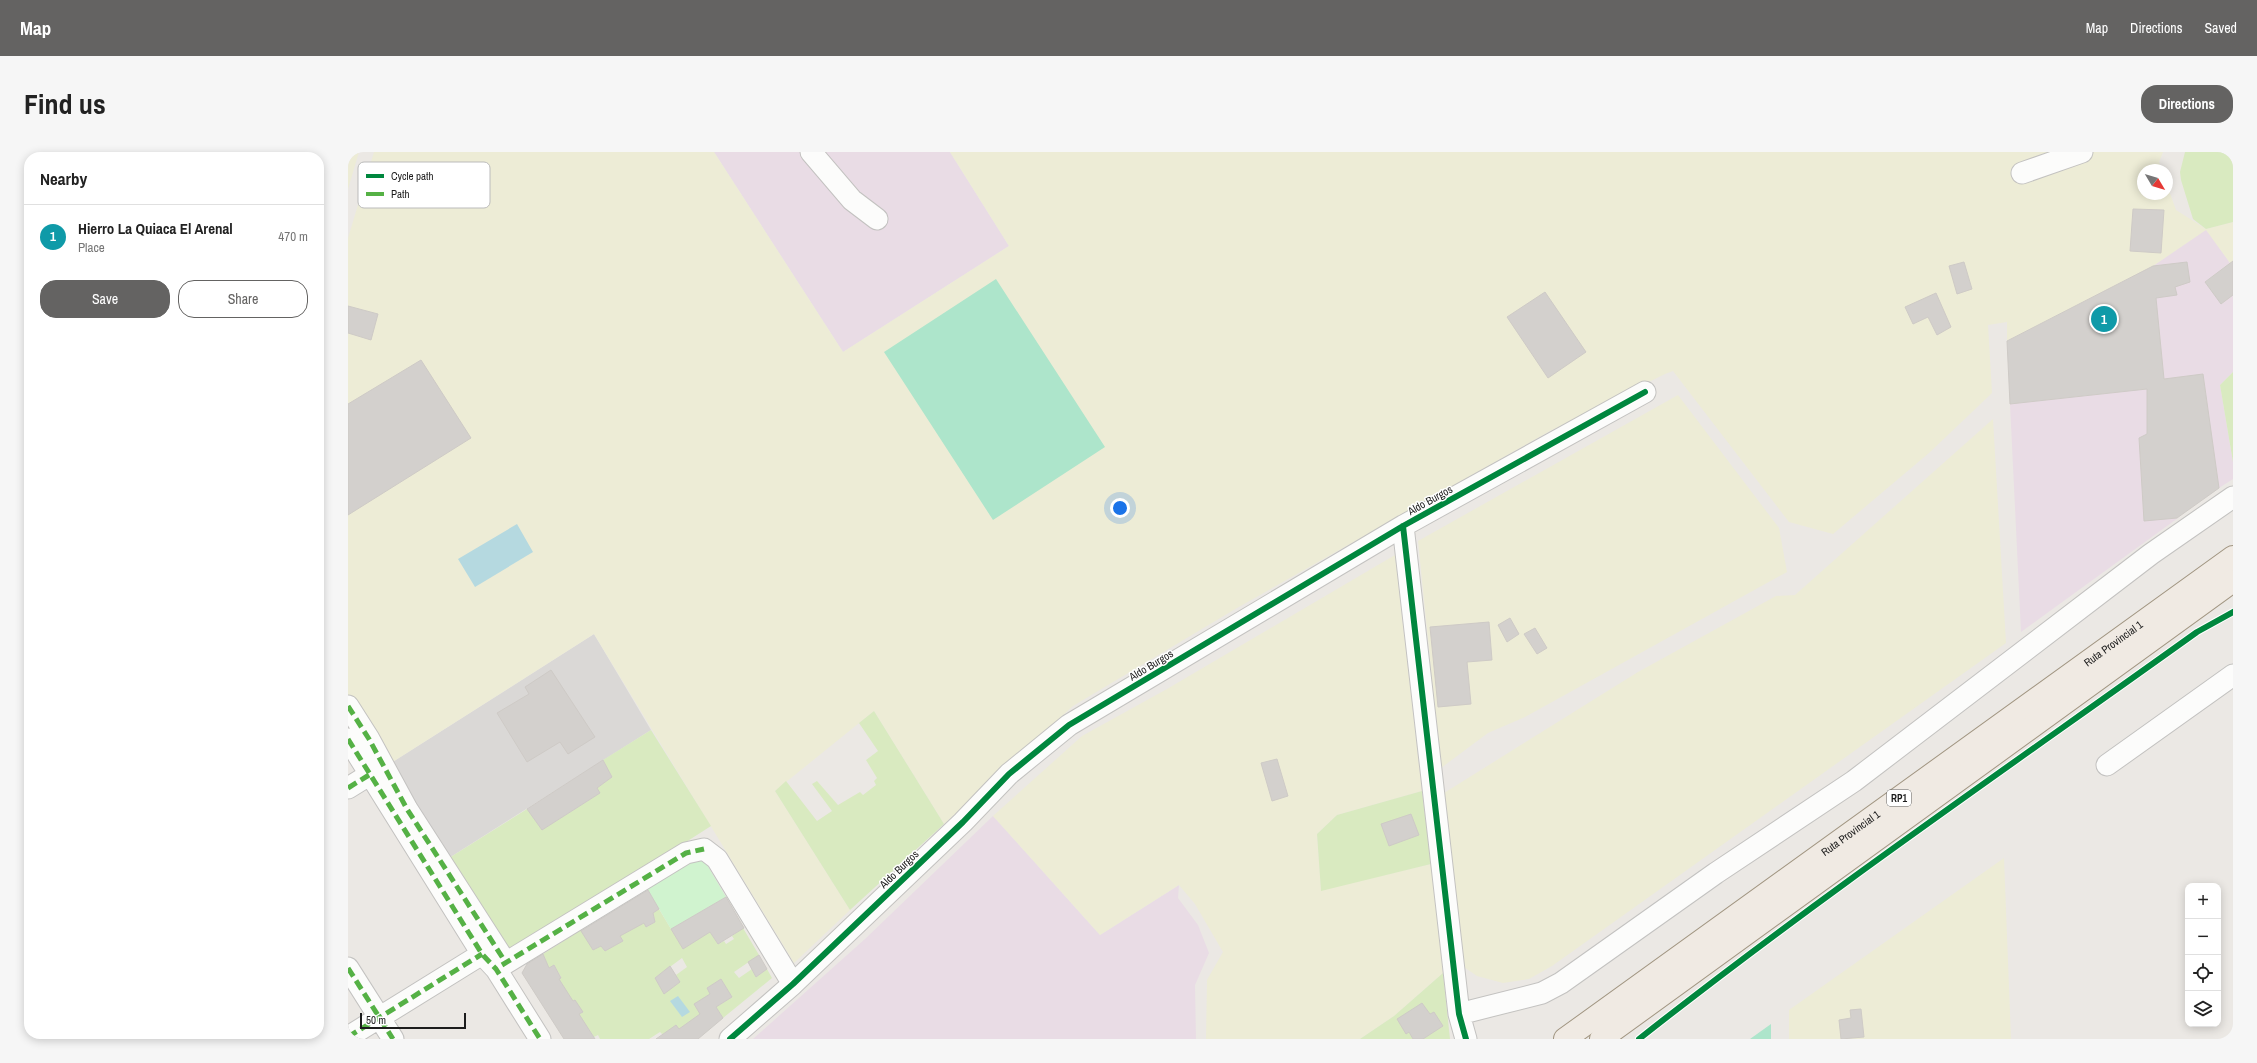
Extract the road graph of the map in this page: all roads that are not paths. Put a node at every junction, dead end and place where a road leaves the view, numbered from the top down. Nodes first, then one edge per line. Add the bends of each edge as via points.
1 (811, 152) edge
2 (2082, 152) edge
3 (2022, 173) dead end
4 (877, 219) dead end
5 (1645, 392) dead end
6 (2233, 496) edge
7 (1403, 526) junction
8 (2233, 557) edge
9 (2233, 582) edge
10 (2233, 675) edge
11 (348, 706) edge
12 (348, 739) edge
13 (2107, 765) dead end
14 (370, 775) junction
15 (348, 788) edge
16 (482, 954) junction
17 (501, 966) junction
18 (348, 968) edge
19 (793, 984) junction
20 (1459, 1014) junction
21 (380, 1019) junction
22 (348, 1038) edge
23 (393, 1039) edge
24 (540, 1039) edge
25 (730, 1039) edge
26 (1466, 1039) edge
27 (1565, 1039) edge
28 (1601, 1039) edge

1 - 4 street via 852,200
2 - 3 street
5 - 7 street, Aldo Burgos
6 - 20 street via 2151,554 1854,781 1716,873 1561,983 1542,993
7 - 19 street, Aldo Burgos via 1069,725 1009,774 963,822
7 - 20 street
8 - 27 main road, Ruta Provincial 1 / RP1
9 - 28 main road, Ruta Provincial 1 / RP1
10 - 13 street
11 - 17 street
12 - 14 street
14 - 15 street
14 - 16 street
16 - 17 street
16 - 21 street
17 - 19 street via 686,853 704,849 717,859
17 - 24 street
18 - 21 street
19 - 25 street, Aldo Burgos
20 - 26 street
21 - 22 street
21 - 23 street

